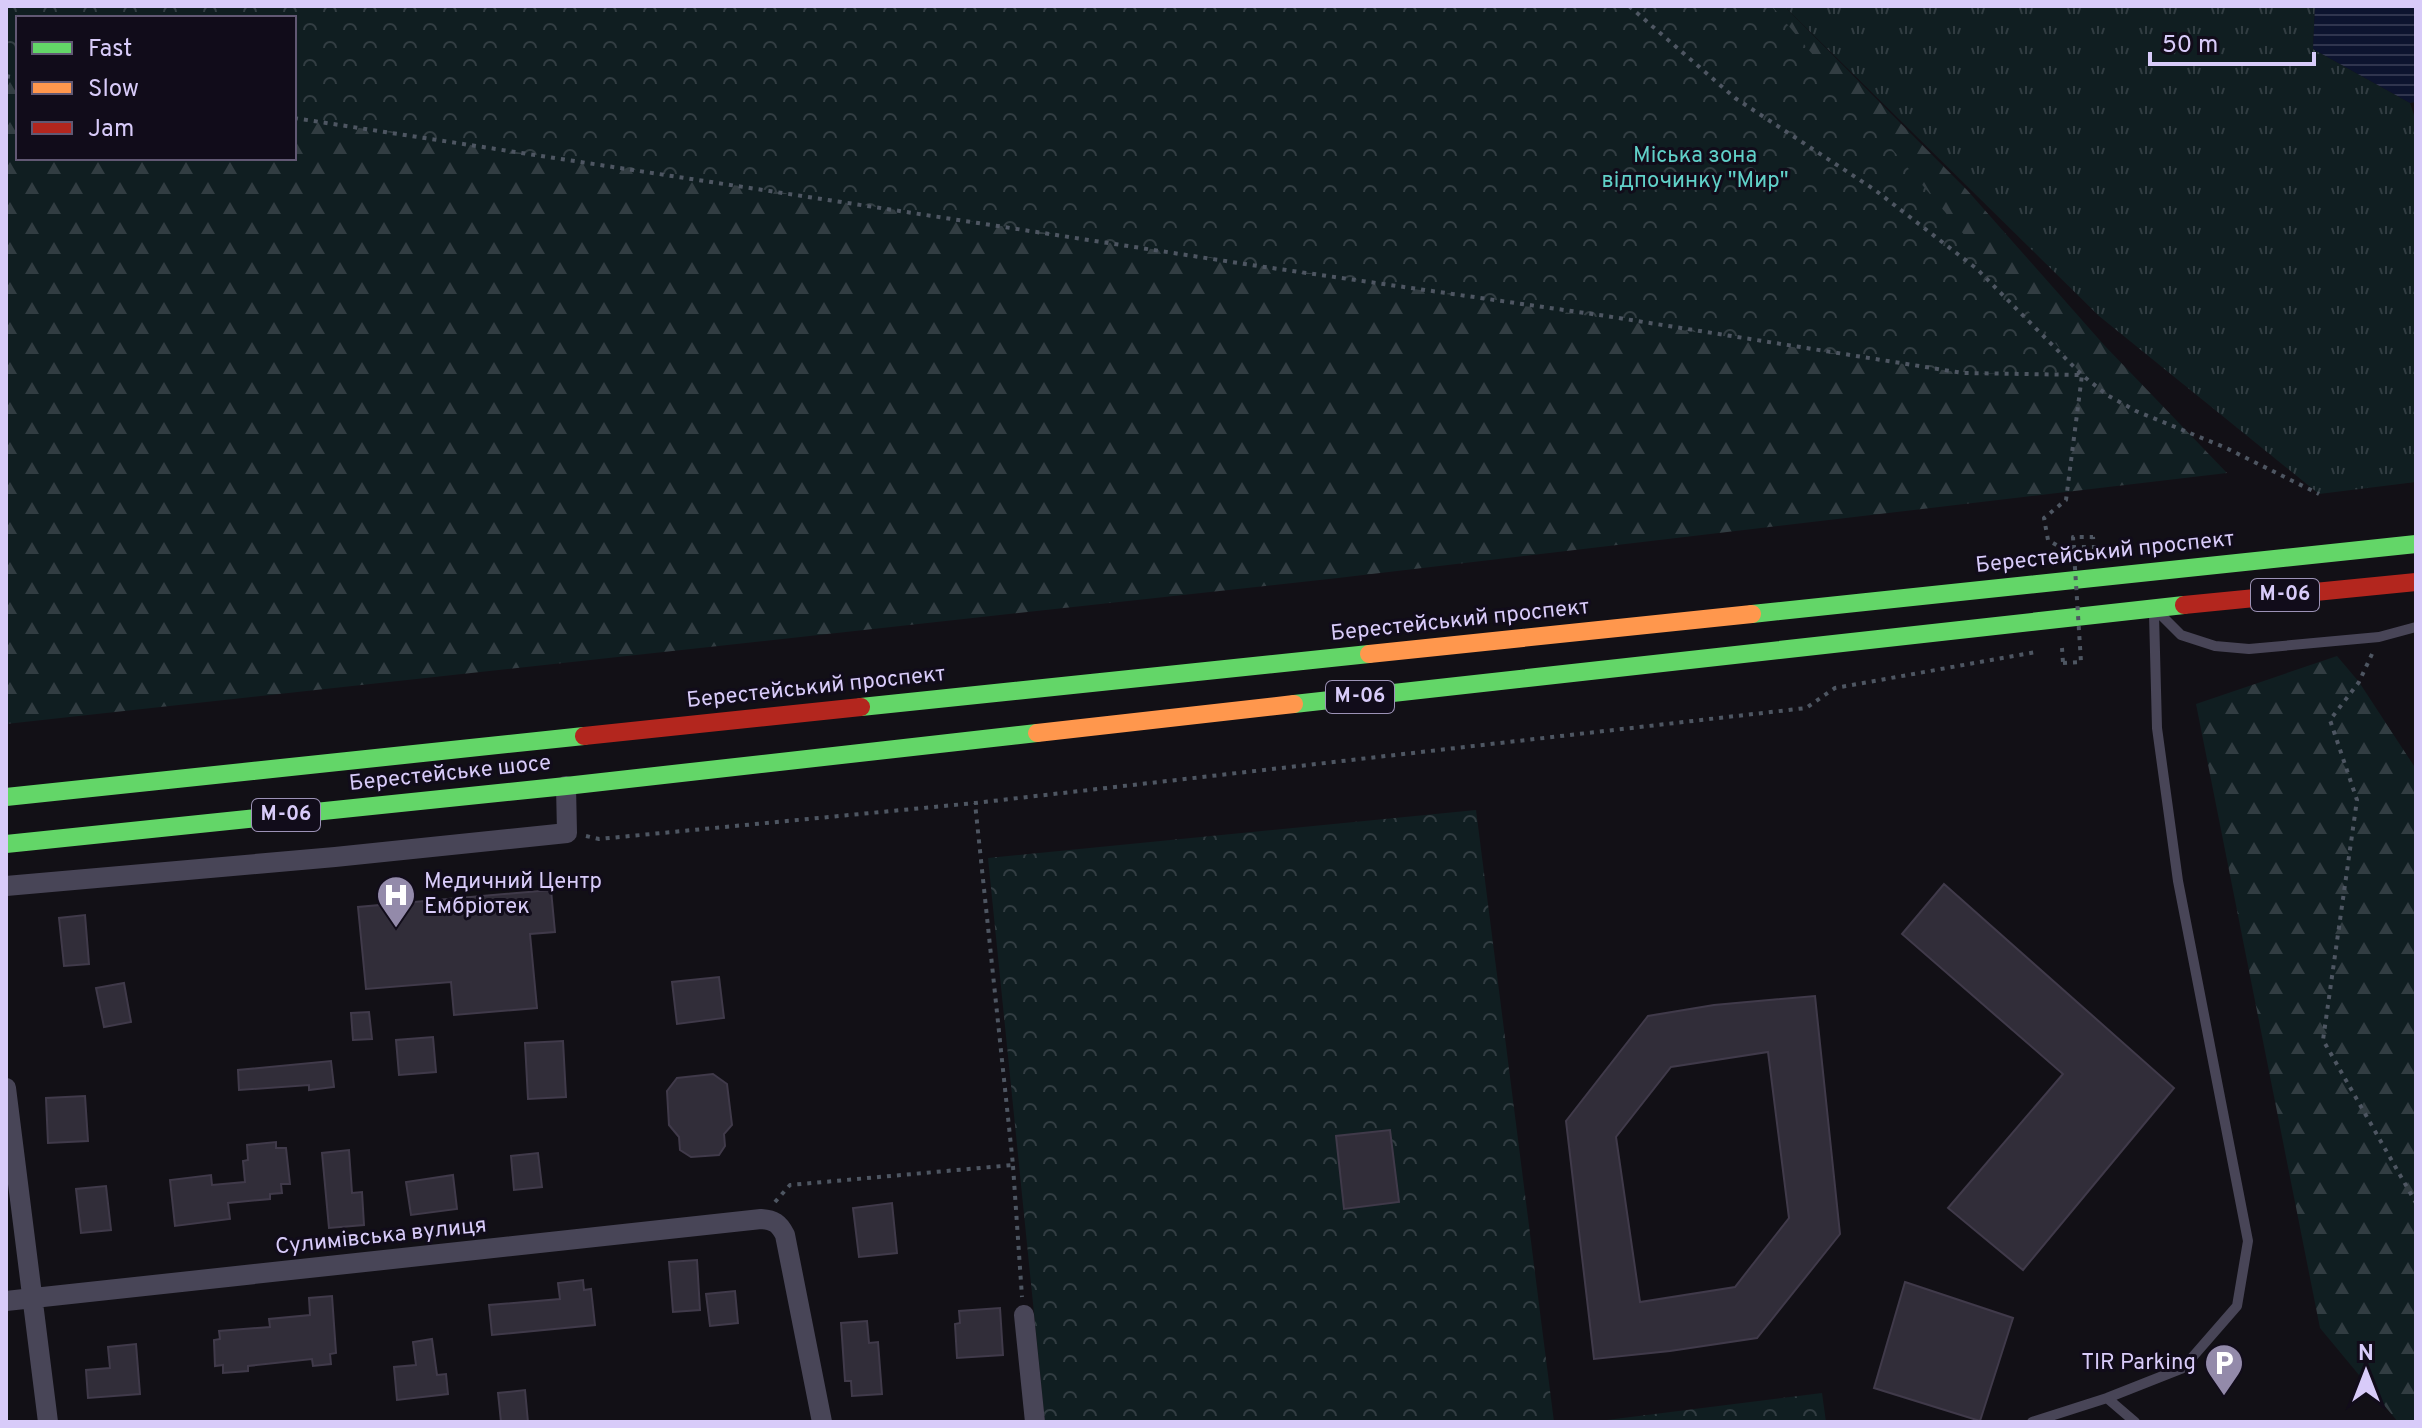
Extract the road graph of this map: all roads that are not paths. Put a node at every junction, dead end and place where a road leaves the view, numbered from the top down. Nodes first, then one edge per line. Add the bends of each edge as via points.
1 (2416, 544) edge
2 (2416, 582) edge
3 (2154, 608) junction
4 (2416, 627) edge
5 (509, 744) joint
6 (566, 786) junction
7 (6, 797) edge
8 (6, 844) edge
9 (6, 886) edge
10 (6, 1088) edge
11 (32, 1299) junction
12 (6, 1301) edge
13 (1024, 1315) road end
14 (2107, 1398) junction
15 (48, 1422) edge
16 (822, 1422) edge
17 (1035, 1422) edge
18 (2032, 1422) edge
19 (2135, 1422) edge

1 - 5 highway, Берестейський проспект / М-06
2 - 3 highway, М-06
3 - 4 lane via 2181,635 2249,649 2379,637
3 - 6 highway, М-06
3 - 14 lane via 2157,728 2178,881 2248,1241 2237,1306 2192,1358 2183,1368
5 - 7 highway, Берестейське шосе / М-06
6 - 8 highway, Берестейське шосе / М-06
6 - 9 street via 567,833
10 - 11 street
11 - 12 street, Сулимівська вулиця
11 - 15 street
11 - 16 street, Сулимівська вулиця via 761,1219 776,1222 785,1235
13 - 17 street
14 - 18 lane
14 - 19 lane

